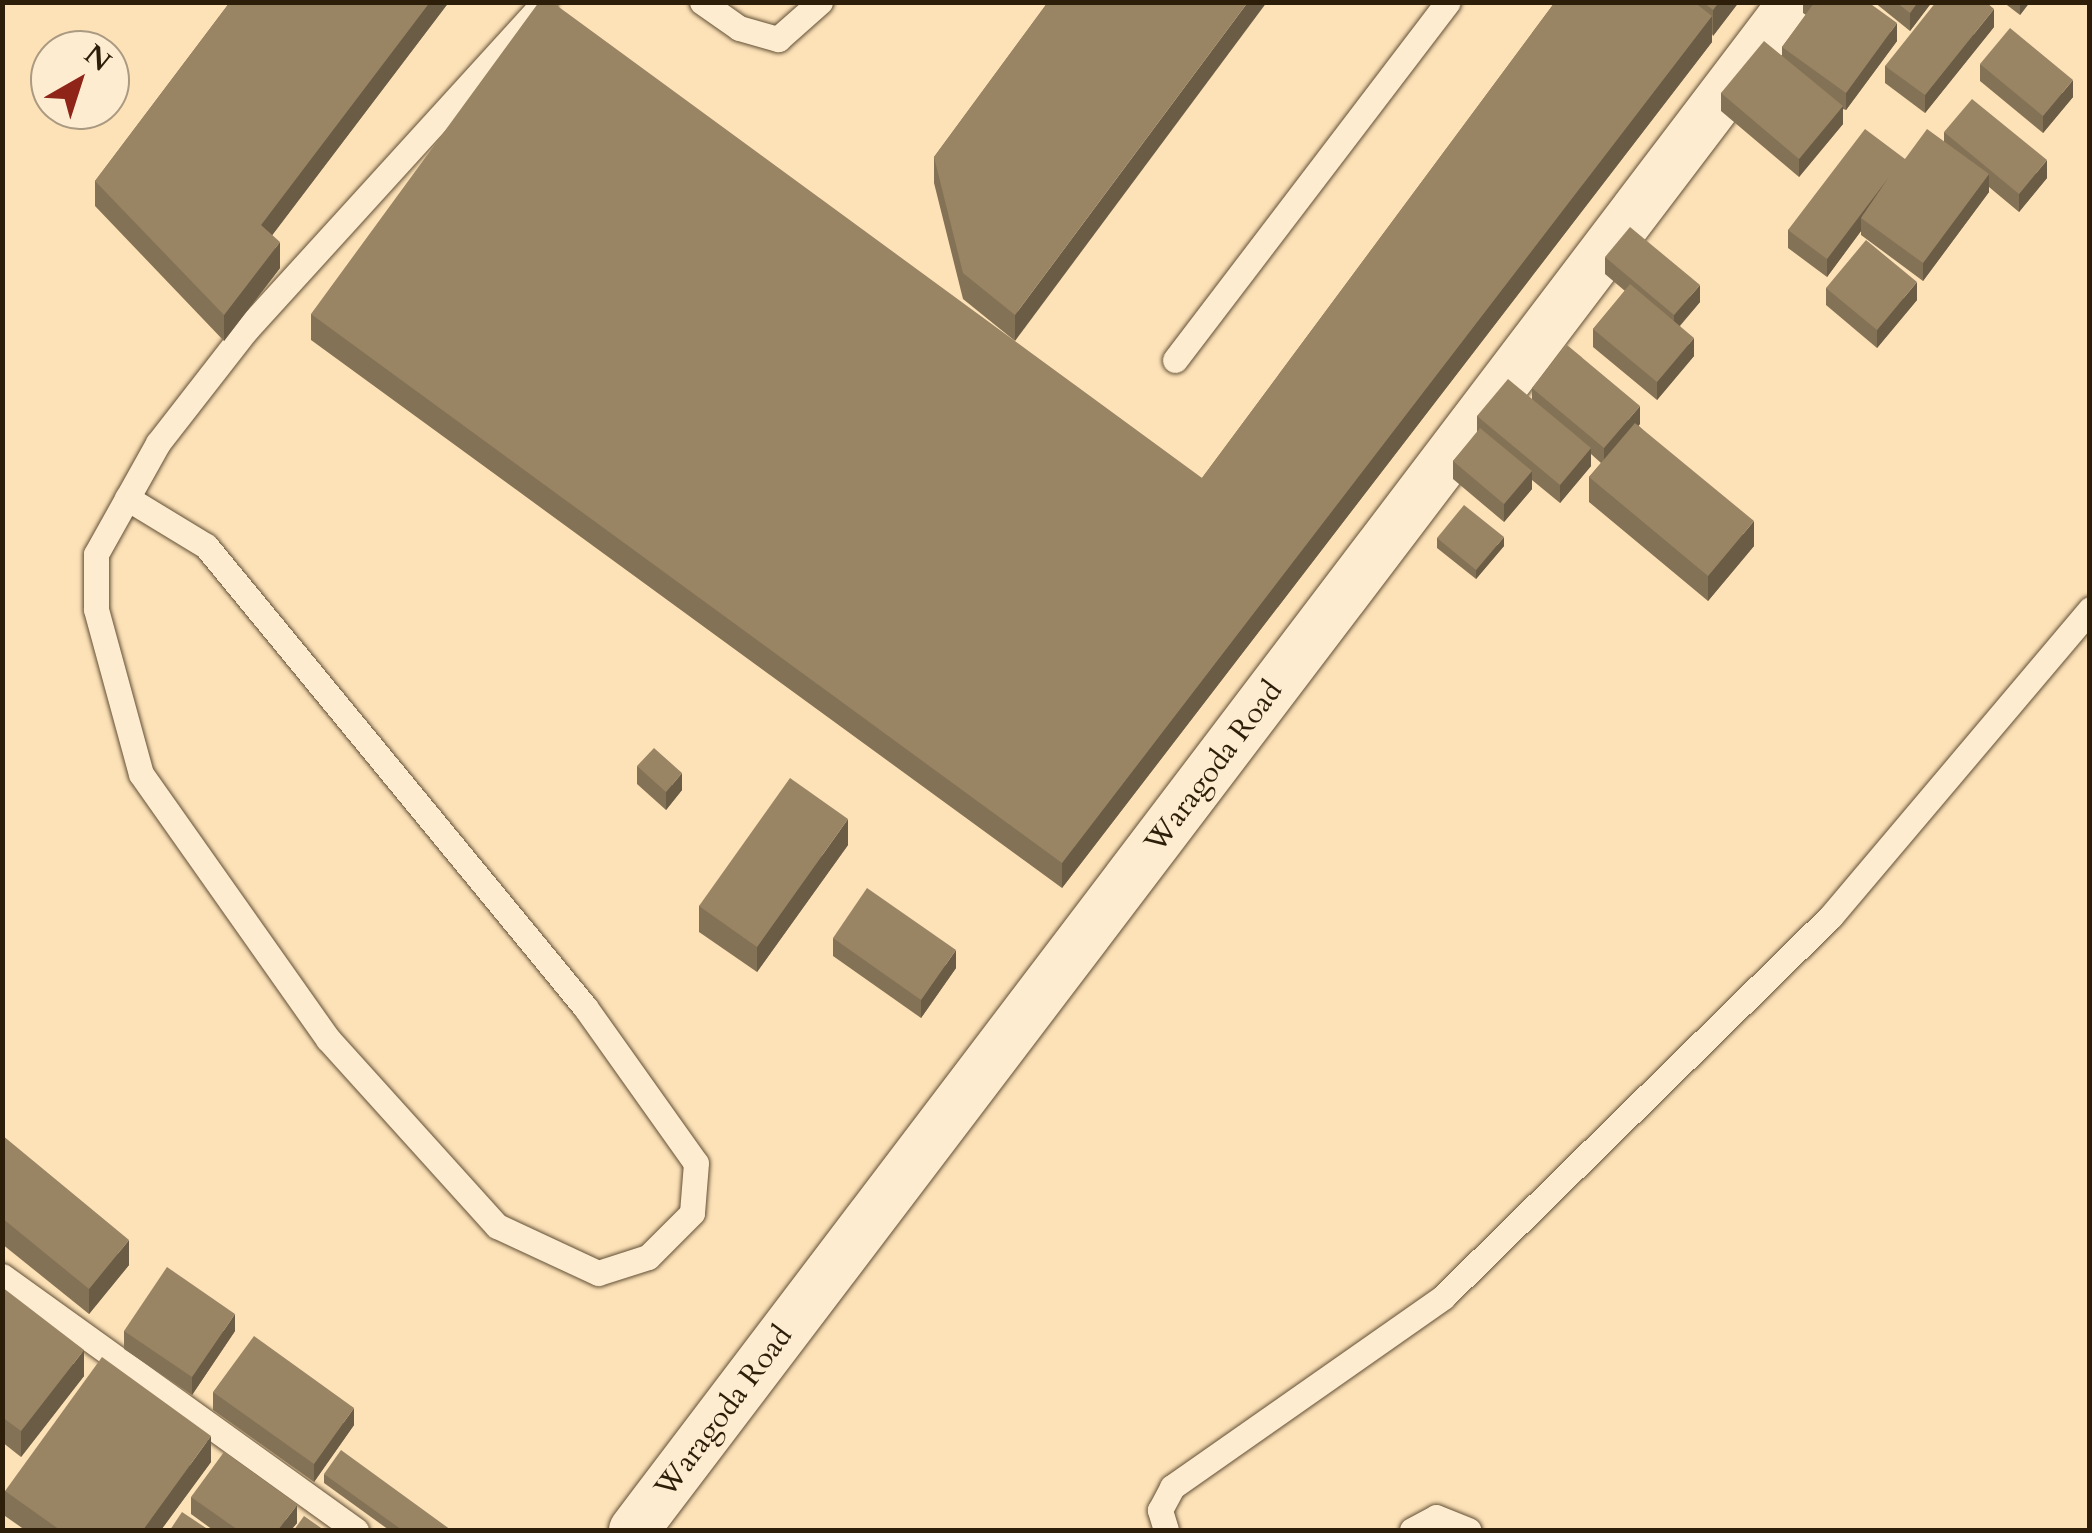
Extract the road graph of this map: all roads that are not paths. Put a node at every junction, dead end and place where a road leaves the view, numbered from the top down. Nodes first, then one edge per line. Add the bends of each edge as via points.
1 (544, 2) edge
2 (702, 2) edge
3 (820, 2) edge
4 (1448, 2) edge
5 (1794, 2) edge
6 (1176, 360) dead end
7 (128, 498) junction
8 (2090, 609) edge
9 (2, 1276) edge
10 (356, 1530) edge
11 (634, 1530) edge
12 (1166, 1530) edge
13 (1412, 1530) edge
14 (1469, 1530) edge

1 - 7 lane via 246,330 158,442
2 - 3 lane via 739,28 778,39
4 - 6 lane
5 - 11 street, Waragoda Road
7 - 7 lane via 96,554 96,609 141,774 328,1040 497,1226 598,1273 648,1257 692,1214 696,1163 585,1007 206,546
8 - 12 lane via 1818,930 1442,1298 1172,1488 1160,1510
9 - 10 lane
13 - 14 lane via 1436,1517

